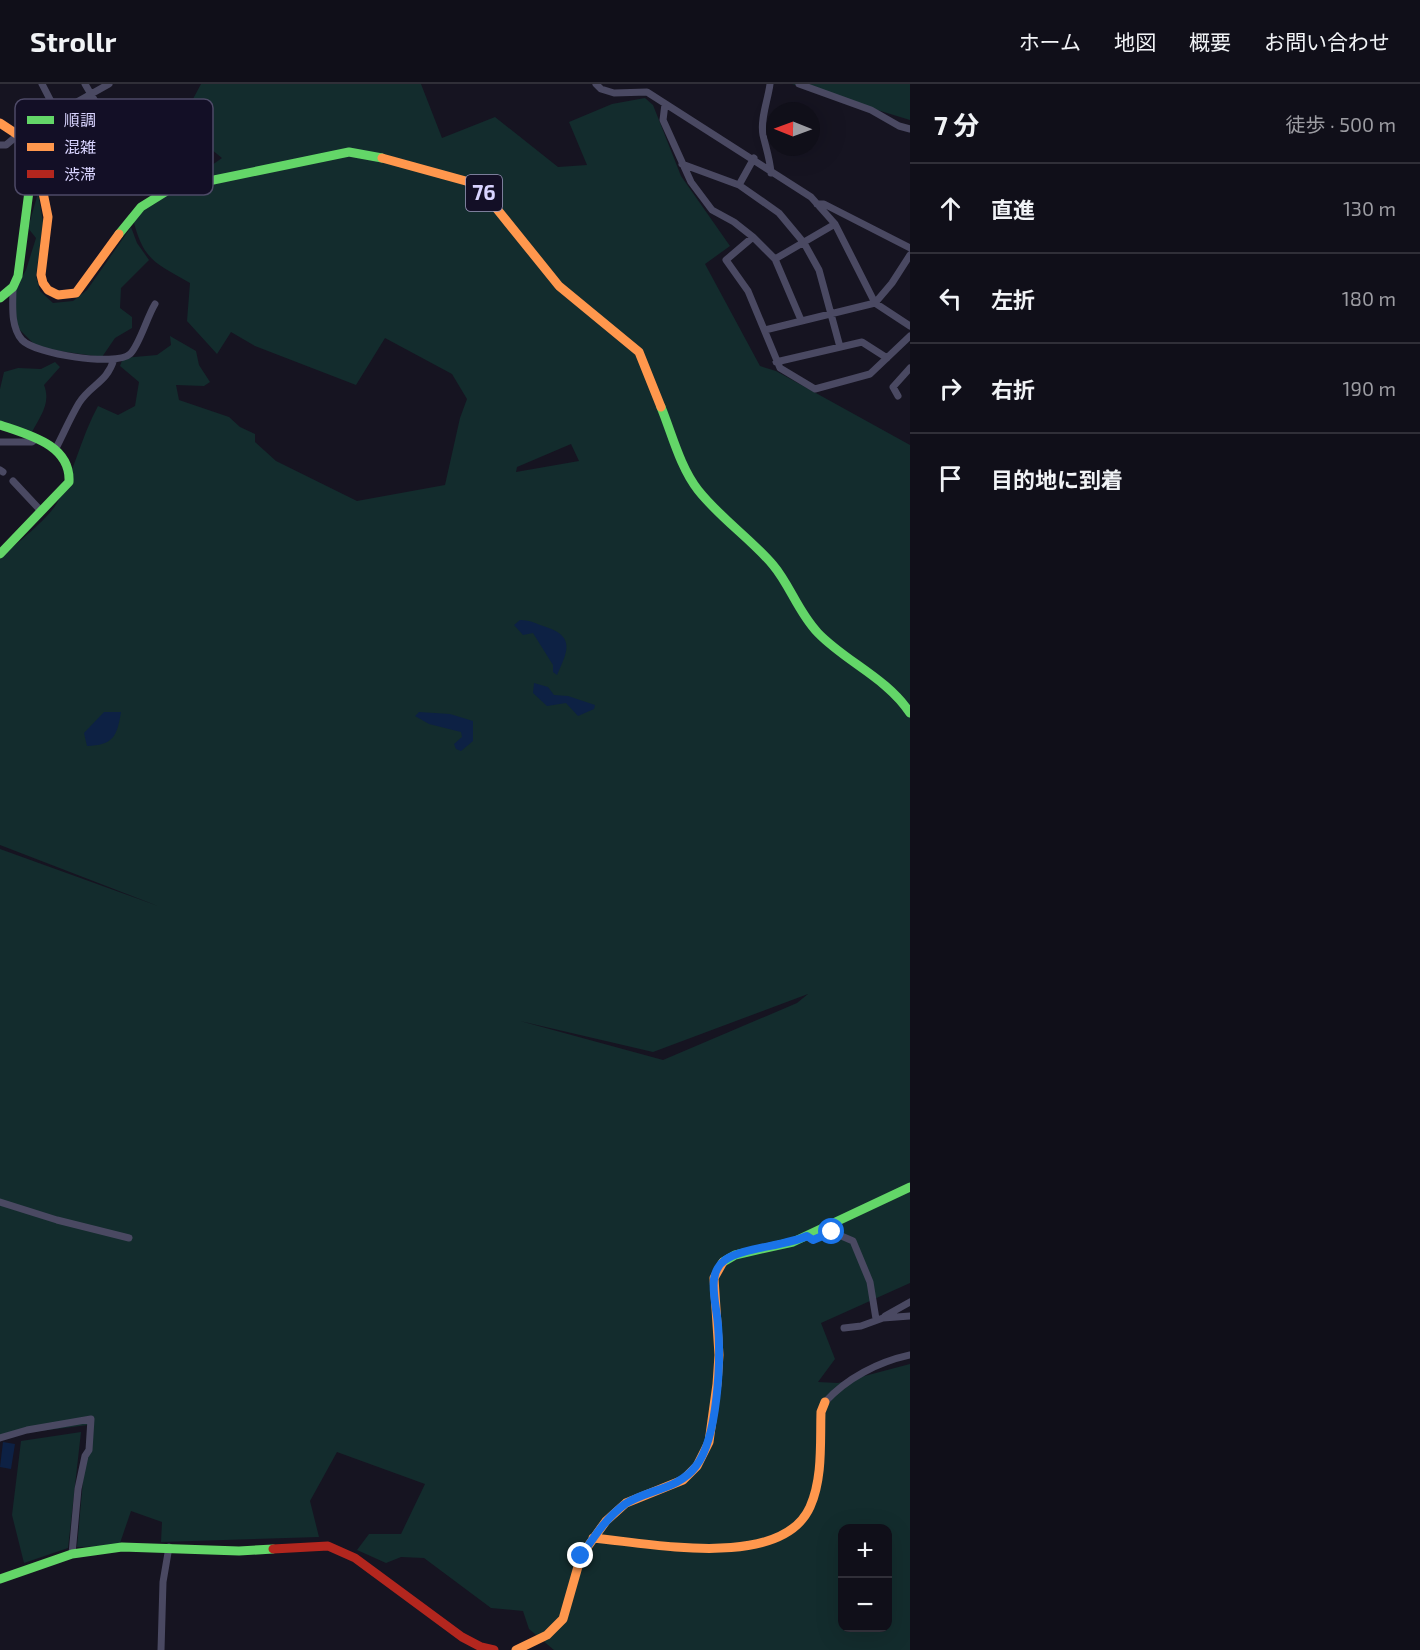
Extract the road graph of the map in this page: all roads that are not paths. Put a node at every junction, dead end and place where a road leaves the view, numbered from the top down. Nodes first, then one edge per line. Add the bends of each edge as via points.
1 (42, 84) edge
2 (85, 84) edge
3 (109, 84) edge
4 (596, 84) edge
5 (770, 84) edge
6 (799, 84) edge
7 (91, 93) junction
8 (50, 99) edge
9 (81, 99) edge
10 (94, 99) edge
11 (665, 104) junction
12 (0, 123) edge
13 (910, 129) edge
14 (15, 133) edge
15 (15, 138) edge
16 (0, 145) edge
17 (754, 158) junction
18 (682, 164) junction
19 (771, 173) junction
20 (213, 180) edge
21 (739, 185) junction
22 (30, 195) edge
23 (44, 195) edge
24 (157, 195) edge
25 (817, 204) junction
26 (835, 224) junction
27 (753, 237) junction
28 (804, 243) junction
29 (910, 248) edge
30 (910, 255) edge
31 (775, 260) junction
32 (13, 287) junction
33 (0, 298) edge
34 (875, 303) junction
35 (155, 304) dead end
36 (831, 313) junction
37 (801, 320) junction
38 (910, 326) edge
39 (765, 330) junction
40 (910, 336) edge
41 (840, 347) junction
42 (887, 358) junction
43 (114, 359) junction
44 (776, 362) junction
45 (910, 368) edge
46 (898, 396) dead end
47 (0, 425) edge
48 (36, 439) junction
49 (0, 442) edge
50 (55, 450) junction
51 (13, 481) dead end
52 (41, 511) junction
53 (0, 554) edge
54 (910, 713) edge
55 (910, 1187) edge
56 (0, 1202) edge
57 (807, 1236) junction
58 (129, 1238) dead end
59 (910, 1302) edge
60 (910, 1316) edge
61 (880, 1318) junction
62 (844, 1328) dead end
63 (910, 1355) edge
64 (825, 1402) joint
65 (0, 1438) edge
66 (593, 1538) junction
67 (169, 1547) junction
68 (72, 1554) junction
69 (0, 1579) edge
70 (530, 1648) edge
71 (161, 1650) edge
72 (495, 1650) edge
73 (516, 1650) edge

1 - 8 street
2 - 7 street
3 - 7 street
4 - 11 street via 614,93 647,92
5 - 19 street via 763,135
6 - 13 street
7 - 9 street
7 - 10 street
11 - 17 street
11 - 18 street via 663,120
12 - 14 street, 76
15 - 16 street
17 - 19 street
17 - 21 street
18 - 21 street
18 - 27 street via 712,210
19 - 25 street via 797,186
20 - 54 street, 76 via 349,152 364,153 480,188 559,286 639,352 699,490 774,566 802,614 819,634 880,681
21 - 28 street via 779,213
22 - 32 street
23 - 24 street, 76 via 48,217 41,275 48,290 67,296 88,280 125,226
25 - 26 street
25 - 29 street
26 - 28 street
26 - 34 street
27 - 31 street
27 - 39 street via 726,260 748,291
28 - 31 street
28 - 36 street via 819,270
30 - 34 street
31 - 37 street
32 - 33 street
32 - 43 street via 16,332 30,346 63,356
34 - 36 street
34 - 38 street
35 - 43 street via 130,354
36 - 37 street
36 - 41 street
37 - 39 street
39 - 44 street
40 - 42 street
41 - 42 street via 862,342
41 - 44 street
42 - 44 street via 870,374 815,389 780,369
43 - 50 street via 110,374 89,390 79,404
45 - 46 street via 893,387
47 - 48 street
48 - 49 street
48 - 50 street
50 - 52 street via 71,474 69,482
51 - 52 street
52 - 53 street
55 - 57 street
56 - 58 street
57 - 61 street via 813,1240 832,1232 853,1241
57 - 66 street via 735,1255 717,1269 714,1289 719,1355 709,1442 697,1466 683,1480 626,1503
59 - 61 street
60 - 61 street
61 - 62 street
63 - 64 street via 869,1369 837,1389
64 - 66 street via 821,1412 820,1478 814,1500 786,1536 751,1548 729,1549
65 - 68 street via 91,1419 89,1450 78,1489
66 - 70 street via 581,1556 563,1619
67 - 68 street via 122,1547
67 - 71 street via 163,1582
67 - 72 street via 239,1551 328,1546 355,1558 462,1637
68 - 69 street
70 - 73 street

